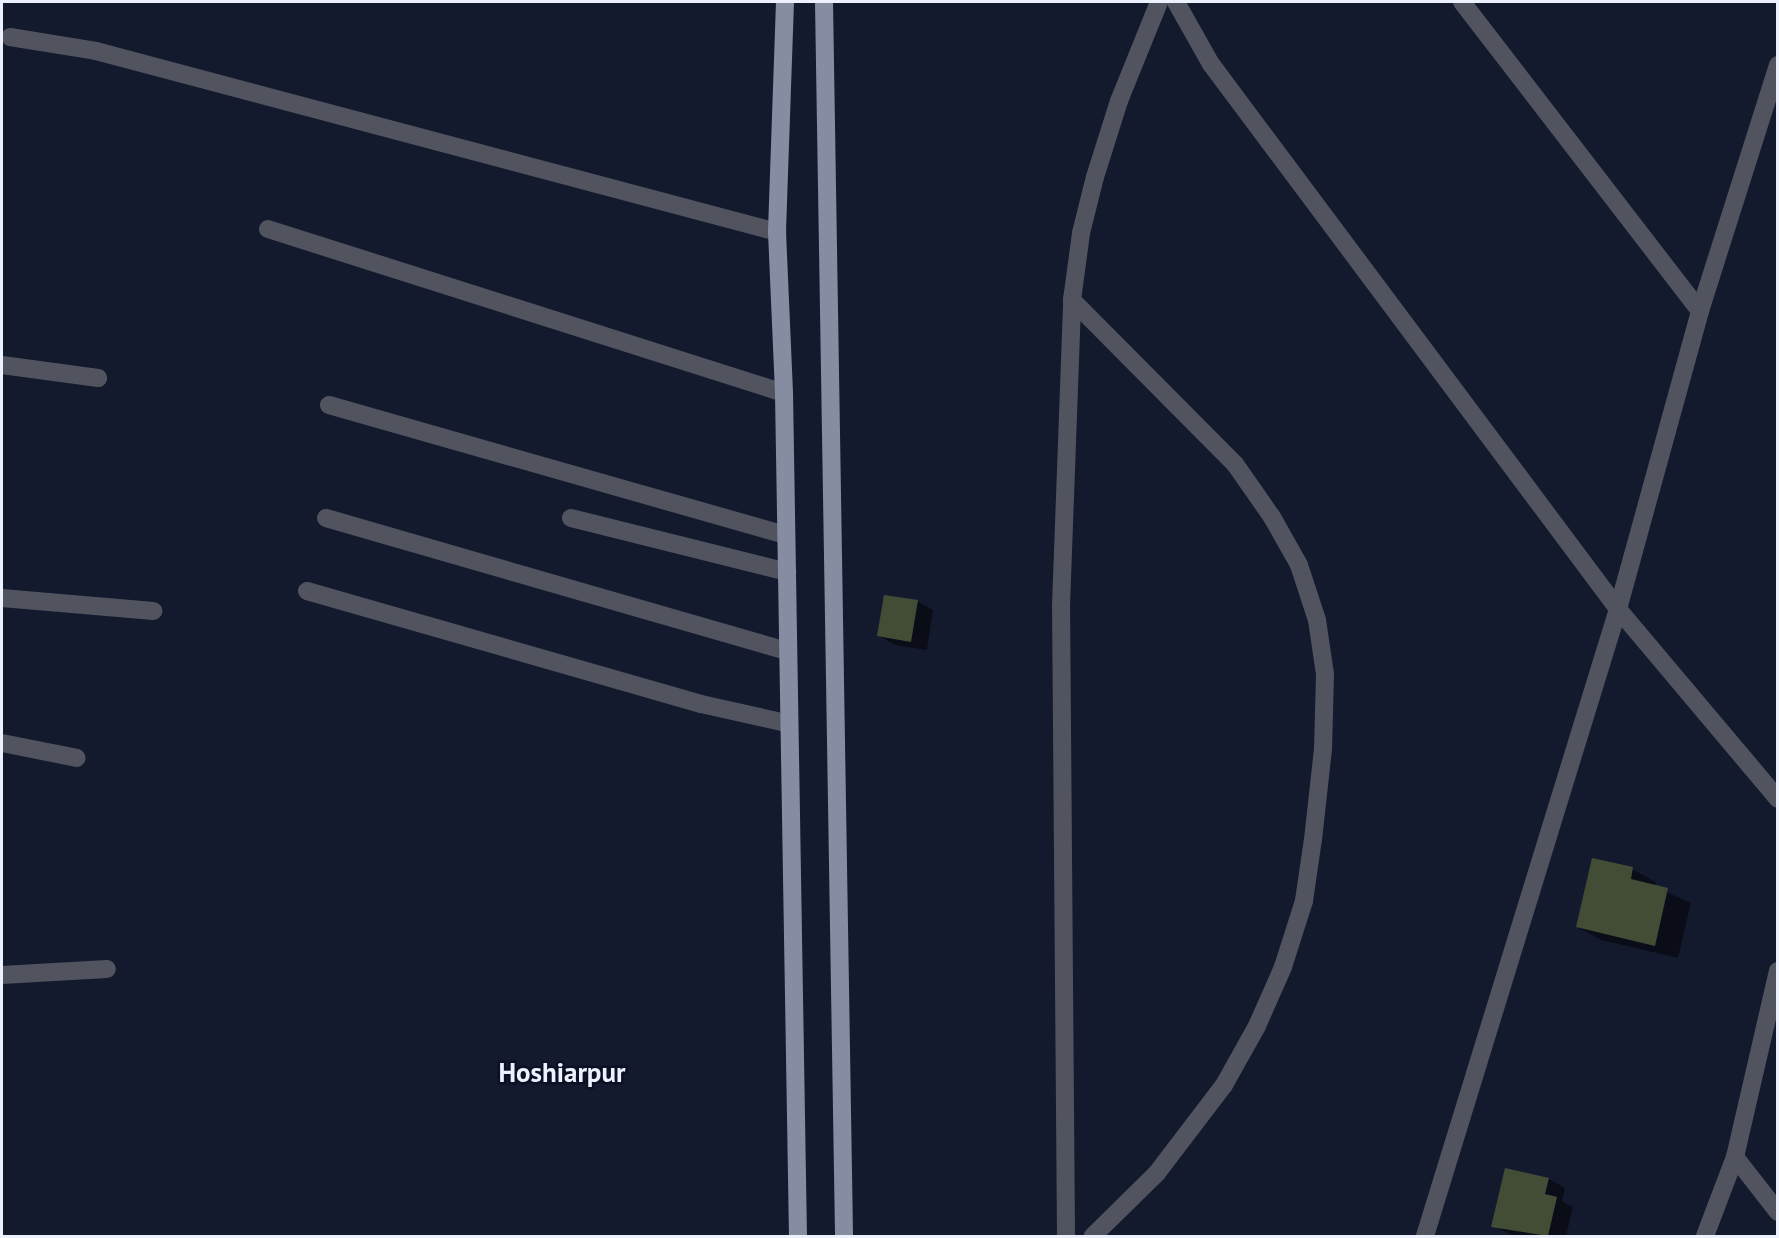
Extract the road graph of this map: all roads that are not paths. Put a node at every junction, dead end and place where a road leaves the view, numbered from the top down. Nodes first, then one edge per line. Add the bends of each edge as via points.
1 (785, 2) edge
2 (824, 2) edge
3 (1159, 2) edge
4 (1176, 2) edge
5 (1462, 2) edge
6 (10, 37) dead end
7 (1778, 65) edge
8 (268, 229) dead end
9 (777, 232) junction
10 (1072, 300) junction
11 (1700, 310) junction
12 (2, 365) edge
13 (98, 378) dead end
14 (784, 393) junction
15 (329, 405) dead end
16 (326, 518) dead end
17 (571, 518) dead end
18 (786, 535) junction
19 (787, 572) junction
20 (307, 591) dead end
21 (2, 598) edge
22 (1618, 609) junction
23 (153, 611) dead end
24 (787, 651) junction
25 (786, 723) junction
26 (2, 743) edge
27 (77, 758) dead end
28 (1778, 799) edge
29 (107, 969) dead end
30 (1778, 971) edge
31 (2, 975) edge
32 (1735, 1156) junction
33 (1778, 1212) edge
34 (798, 1236) edge
35 (844, 1236) edge
36 (1066, 1236) edge
37 (1093, 1236) edge
38 (1425, 1236) edge
39 (1705, 1236) edge

1 - 9 main road
2 - 35 main road
3 - 10 street via 1119,101 1095,177 1081,233
4 - 22 street via 1211,64
5 - 11 street
6 - 9 street via 96,51
7 - 11 street
8 - 14 street
9 - 14 main road
10 - 36 street via 1061,606
10 - 37 street via 1235,464 1272,517 1299,565 1317,620 1325,674 1323,749 1313,839 1304,901 1283,967 1257,1026 1224,1085 1157,1173
11 - 22 street
12 - 13 street
14 - 18 main road
15 - 18 street
16 - 24 street
17 - 19 street
18 - 19 main road
19 - 24 main road
20 - 25 street via 701,704
21 - 23 street
22 - 28 street
22 - 38 street
24 - 25 main road
25 - 34 main road
26 - 27 street
29 - 31 street
30 - 32 street
32 - 33 street
32 - 39 street

